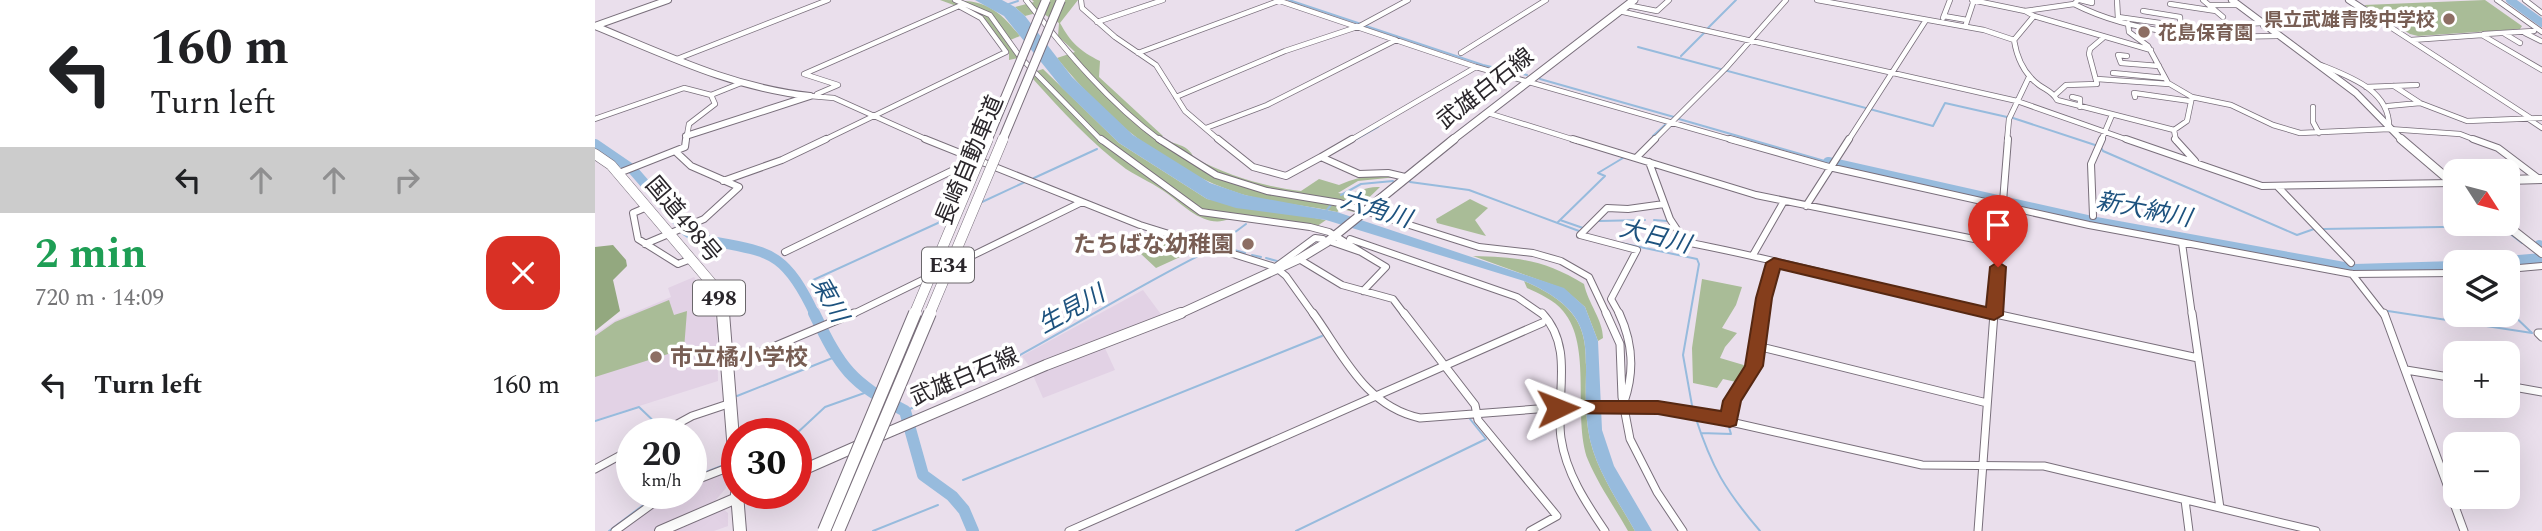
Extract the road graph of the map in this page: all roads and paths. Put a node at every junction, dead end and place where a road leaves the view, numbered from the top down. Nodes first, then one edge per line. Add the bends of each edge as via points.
1 (668, 0) edge
2 (828, 0) edge
3 (955, 0) edge
4 (1026, 0) edge
5 (1047, 0) edge
6 (1061, 0) edge
7 (1081, 0) edge
8 (1163, 0) edge
9 (1279, 0) edge
10 (1408, 0) edge
11 (1546, 0) edge
12 (1669, 0) edge
13 (1786, 0) edge
14 (1818, 0) edge
15 (1950, 0) edge
16 (1973, 0) edge
17 (2092, 0) edge
18 (2117, 0) edge
19 (2142, 0) edge
20 (2203, 0) edge
21 (2349, 0) edge
22 (2497, 0) edge
23 (2525, 0) edge
24 (2077, 1) edge
25 (1631, 2) edge
26 (1989, 2) edge
27 (2235, 2) edge
28 (1850, 3) edge
29 (2170, 4) edge
30 (2209, 5) junction
31 (1619, 11) junction
32 (2025, 11) junction
33 (2143, 11) junction
34 (2216, 11) junction
35 (2542, 13) edge
36 (2034, 16) junction
37 (2223, 17) dead end
38 (2118, 19) junction
39 (2378, 19) junction
40 (1926, 20) junction
41 (1097, 22) junction
42 (2128, 23) junction
43 (2144, 23) junction
44 (2243, 24) dead end
45 (2263, 24) junction
46 (595, 26) edge
47 (1361, 26) junction
48 (2181, 28) junction
49 (2248, 29) dead end
50 (2524, 32) junction
51 (2533, 32) dead end
52 (2542, 32) edge
53 (2503, 33) junction
54 (2482, 34) junction
55 (2277, 36) junction
56 (2259, 37) junction
57 (2103, 38) junction
58 (1396, 40) junction
59 (2014, 40) junction
60 (2411, 40) junction
61 (1750, 41) junction
62 (2541, 41) edge
63 (2520, 43) dead end
64 (2151, 50) junction
65 (1138, 53) junction
66 (1461, 53) dead end
67 (2127, 56) dead end
68 (677, 59) junction
69 (2314, 63) junction
70 (2159, 66) junction
71 (1476, 67) junction
72 (2542, 70) edge
73 (1891, 72) junction
74 (2113, 73) dead end
75 (2029, 77) junction
76 (2165, 78) junction
77 (2097, 79) junction
78 (1529, 81) junction
79 (741, 83) junction
80 (2169, 85) junction
81 (2417, 85) dead end
82 (2394, 86) junction
83 (2364, 88) junction
84 (2134, 93) dead end
85 (711, 95) junction
86 (2055, 95) junction
87 (812, 96) junction
88 (1176, 97) junction
89 (2072, 97) dead end
90 (2191, 99) junction
91 (2017, 101) junction
92 (2420, 103) junction
93 (2388, 106) junction
94 (2080, 107) junction
95 (2313, 107) dead end
96 (1488, 113) junction
97 (2112, 115) junction
98 (873, 118) junction
99 (2542, 118) edge
100 (595, 119) edge
101 (1675, 119) junction
102 (2530, 119) junction
103 (1206, 128) junction
104 (2389, 128) junction
105 (2542, 128) edge
106 (2174, 130) junction
107 (2104, 131) junction
108 (2319, 133) junction
109 (686, 135) junction
110 (676, 152) junction
111 (595, 154) edge
112 (1321, 157) junction
113 (1636, 158) junction
114 (976, 159) junction
115 (1649, 162) junction
116 (1831, 164) junction
117 (2199, 164) junction
118 (622, 172) junction
119 (2443, 174) edge
120 (1405, 177) junction
121 (2541, 179) edge
122 (2520, 180) edge
123 (723, 181) junction
124 (2443, 184) edge
125 (2277, 186) junction
126 (1784, 201) junction
127 (1082, 202) junction
128 (2003, 203) junction
129 (1664, 204) junction
130 (1806, 206) junction
131 (647, 207) junction
132 (1365, 211) junction
133 (2093, 216) dead end
134 (673, 232) junction
135 (2520, 236) edge
136 (1335, 237) junction
137 (1323, 239) dead end
138 (2182, 243) junction
139 (645, 244) junction
140 (1999, 244) junction
141 (785, 252) dead end
142 (2542, 253) edge
143 (1753, 255) junction
144 (691, 259) junction
145 (1299, 259) junction
146 (2351, 262) dead end
147 (1774, 263) junction
148 (2542, 266) edge
149 (1277, 268) junction
150 (2520, 268) edge
151 (2443, 273) edge
152 (2352, 274) junction
153 (1363, 291) junction
154 (1994, 315) junction
155 (1542, 323) dead end
156 (1757, 346) junction
157 (2198, 358) junction
158 (728, 366) junction
159 (1442, 367) junction
160 (2406, 370) junction
161 (2443, 376) edge
162 (2520, 388) edge
163 (2542, 392) edge
164 (1373, 397) junction
165 (1987, 402) junction
166 (731, 403) junction
167 (1624, 405) junction
168 (1561, 407) junction
169 (1477, 412) junction
170 (688, 418) edge
171 (732, 418) edge
172 (1730, 420) junction
173 (616, 458) edge
174 (812, 465) edge
175 (1984, 465) junction
176 (595, 469) edge
177 (2185, 500) junction
178 (721, 502) edge
179 (2220, 508) junction
180 (645, 509) edge
181 (739, 509) edge
182 (615, 531) edge
183 (660, 531) edge
184 (740, 531) edge
185 (824, 531) edge
186 (838, 531) edge
187 (1069, 531) edge
188 (1530, 531) edge
189 (1605, 531) edge
190 (1683, 531) edge
191 (1978, 531) edge
192 (2189, 531) edge
193 (2316, 531) edge
194 (2464, 531) edge

1 - 46 street
2 - 68 street
3 - 136 street via 990,15 1020,57 1067,107 1109,147 1182,201 1201,212 1289,223
4 - 132 street via 1114,102 1153,137 1191,162 1246,186
5 - 185 highway, 長崎自動車道 / E34, bridge
6 - 186 highway, 長崎自動車道 / E34, bridge
7 - 41 street via 1082,8
8 - 41 street
9 - 47 street
9 - 65 street
10 - 47 street
11 - 66 street
12 - 25 street via 1657,11
13 - 61 street
14 - 28 street
15 - 16 street via 1943,18 1967,22
16 - 26 street
17 - 24 street
18 - 38 street
19 - 33 street
20 - 30 street
21 - 39 street
22 - 52 street
23 - 35 street
24 - 32 street
24 - 38 street
25 - 31 main road, 武雄白石線
26 - 32 street
27 - 30 street
27 - 45 street
28 - 40 street
29 - 34 street
30 - 34 street
31 - 61 street
31 - 78 main road, 武雄白石線
32 - 36 street
33 - 43 street
33 - 48 street via 2180,16
34 - 37 street
36 - 57 street
36 - 59 street
38 - 42 street
38 - 43 street
39 - 45 street
39 - 60 street
40 - 59 street
40 - 73 street
41 - 65 street
42 - 43 street
42 - 64 street via 2129,32
43 - 48 street
44 - 45 street
45 - 55 street
46 - 68 street
47 - 58 street
47 - 88 street via 1285,51
48 - 56 street via 2232,38
49 - 56 street
50 - 51 street
50 - 53 street
50 - 62 street
53 - 54 street
53 - 63 street
54 - 60 street
54 - 72 street
55 - 56 street
55 - 69 street
57 - 64 street
57 - 77 street via 2089,54
58 - 71 street
58 - 103 street via 1267,105
59 - 75 street via 2016,61
60 - 102 street
61 - 73 street
61 - 101 street
64 - 70 street
65 - 88 street via 1156,65
67 - 70 street via 2118,55 2121,63
68 - 79 street
69 - 83 street
69 - 104 street via 2356,93
70 - 76 street
71 - 78 street
71 - 112 street
73 - 91 street
73 - 116 street
74 - 76 street
75 - 86 street
75 - 91 street
76 - 80 street
77 - 80 street
77 - 86 street via 2097,84 2066,85
78 - 96 main road, 武雄白石線
78 - 101 street
79 - 85 street
79 - 87 street via 778,94
80 - 90 street
81 - 82 street
82 - 83 street
82 - 92 street
83 - 93 street
84 - 90 street
85 - 100 street via 684,88
85 - 109 street via 715,104 689,124
86 - 94 street via 2057,100
87 - 98 street via 834,98
87 - 98 street via 838,85 804,74 959,6 981,18 1006,52
87 - 109 street
88 - 103 street
89 - 94 street via 2080,99
90 - 106 street via 2186,121
90 - 108 street via 2231,105 2283,129
91 - 107 street
91 - 128 street via 2009,119
92 - 93 street
92 - 102 street via 2435,114 2467,121
93 - 104 street
94 - 97 street
95 - 108 street
96 - 113 street
96 - 120 main road, 武雄白石線
97 - 106 street
97 - 107 street
98 - 114 street
98 - 123 street
99 - 102 street
101 - 113 street
101 - 116 street
102 - 105 street
103 - 112 street via 1239,159 1278,175 1286,176
104 - 108 street
104 - 119 street
104 - 121 street via 2460,134 2490,144
106 - 117 street via 2175,140
107 - 117 street
107 - 133 street via 2091,164
109 - 110 street via 686,145
110 - 118 street
110 - 123 street via 691,166
111 - 118 highway, 国道498号 / 498
112 - 120 street via 1359,174
113 - 115 street
114 - 127 street
114 - 141 street
115 - 126 street
115 - 129 street
116 - 128 street
116 - 130 street
117 - 125 street via 2253,184
118 - 131 highway, 国道498号 / 498
120 - 132 main road, 武雄白石線
121 - 122 street
123 - 134 street via 739,187 704,219
124 - 125 street
125 - 146 street
126 - 130 street
126 - 143 street
127 - 149 street
127 - 158 street via 832,324
128 - 138 street
128 - 140 street
129 - 143 street via 1685,242
129 - 167 street via 1607,208 1582,232 1602,243 1637,250 1611,299 1625,321 1632,359 1633,382
130 - 140 street
131 - 134 highway, 国道498号 / 498
131 - 139 street via 632,213 638,239
132 - 136 main road, 武雄白石線
132 - 167 street via 1479,247 1550,257 1589,277 1617,333
134 - 139 street
134 - 144 highway, 国道498号 / 498
135 - 142 street
136 - 145 main road, 武雄白石線
136 - 153 street via 1386,267
136 - 168 street via 1517,297 1543,311 1561,340
137 - 149 street via 1315,238
138 - 152 street
138 - 157 street
139 - 144 street via 678,264
140 - 154 street
143 - 147 street
144 - 158 highway, 国道498号 / 498 via 720,300
145 - 149 main road, 武雄白石線
145 - 153 street via 1328,279
147 - 154 street
147 - 156 street
148 - 150 street
149 - 164 street
149 - 174 main road, 武雄白石線 via 1159,323 969,396
151 - 152 street
152 - 160 street via 2383,310
153 - 159 street via 1393,299
154 - 157 street
154 - 165 street
155 - 159 street
156 - 165 street
156 - 172 street via 1754,366 1732,401
157 - 179 street
158 - 166 highway, 国道498号 / 498
159 - 164 street
159 - 169 street
160 - 161 street
160 - 194 street
162 - 163 street
164 - 169 street via 1398,413 1420,418
164 - 187 street
165 - 175 street
166 - 170 street
166 - 171 highway, 国道498号 / 498
167 - 168 street
167 - 172 street
167 - 190 street via 1633,448
168 - 169 street
168 - 189 street via 1562,441 1570,471
169 - 188 street via 1478,420 1557,516
172 - 175 street via 1922,465
173 - 176 street
175 - 177 street via 2044,466
175 - 191 street
177 - 179 street
177 - 192 street
178 - 183 main road
179 - 193 street
180 - 182 street
181 - 184 highway, 国道498号 / 498

